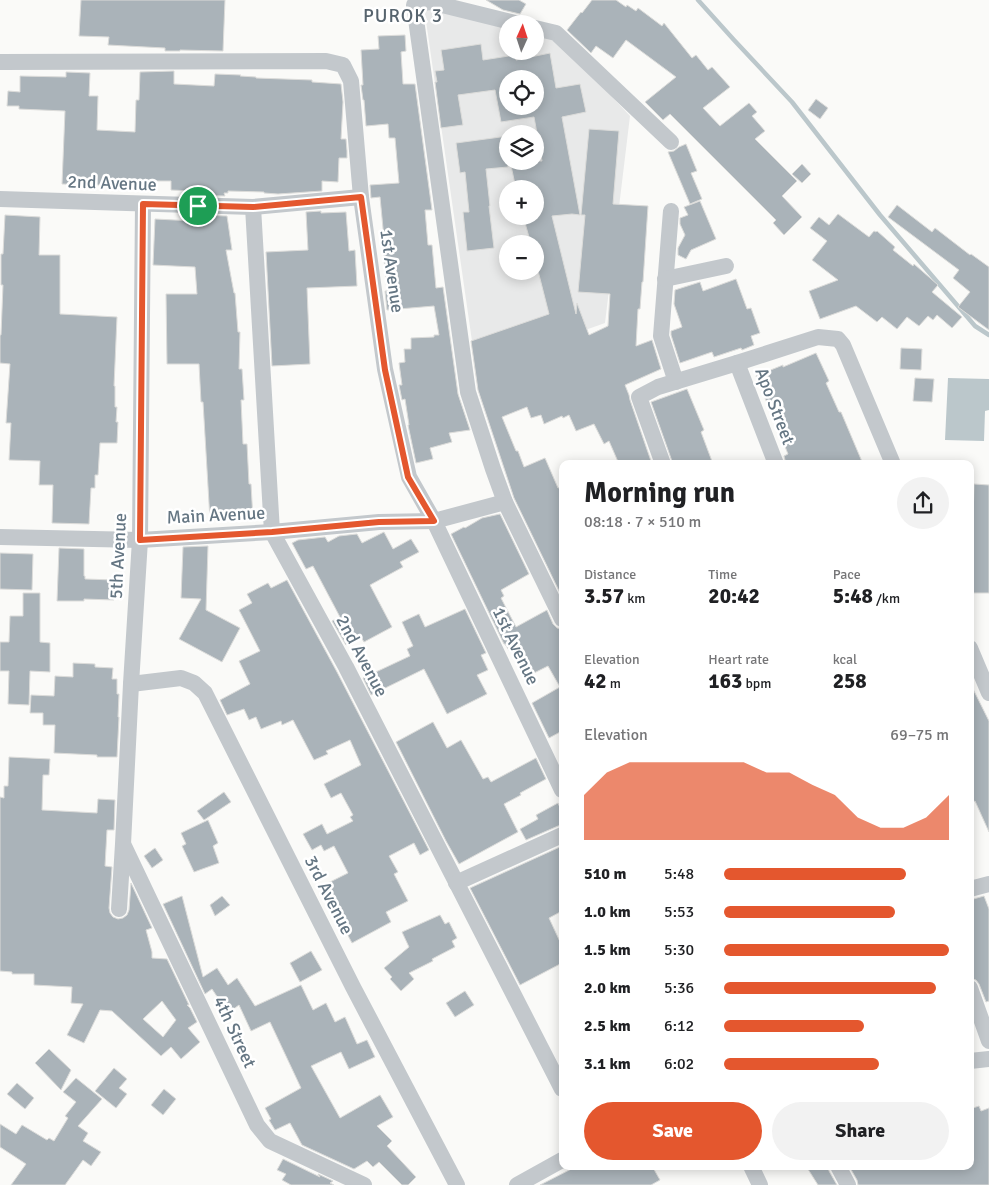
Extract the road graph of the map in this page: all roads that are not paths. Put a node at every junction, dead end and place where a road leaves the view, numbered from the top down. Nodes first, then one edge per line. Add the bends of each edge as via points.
1 (499, 19) edge
2 (544, 30) edge
3 (0, 62) edge
4 (671, 142) dead end
5 (361, 197) junction
6 (0, 199) edge
7 (143, 204) junction
8 (253, 207) junction
9 (671, 211) dead end
10 (726, 266) dead end
11 (665, 280) junction
12 (737, 363) junction
13 (676, 382) junction
14 (662, 460) edge
15 (774, 460) edge
16 (891, 460) edge
17 (505, 502) junction
18 (434, 521) junction
19 (272, 532) junction
20 (0, 537) edge
21 (140, 540) junction
22 (559, 613) edge
23 (974, 657) edge
24 (131, 684) junction
25 (989, 693) edge
26 (559, 784) edge
27 (559, 836) edge
28 (124, 844) junction
29 (456, 883) junction
30 (989, 884) edge
31 (974, 888) edge
32 (119, 909) dead end
33 (974, 999) edge
34 (989, 1041) edge
35 (989, 1059) edge
36 (974, 1061) edge
37 (559, 1082) edge
38 (559, 1162) edge
39 (753, 1170) edge
40 (840, 1170) edge
41 (364, 1185) edge
42 (457, 1185) edge
43 (517, 1185) edge
44 (760, 1185) edge
45 (848, 1185) edge

1 - 17 street via 430,2 414,5 468,392
2 - 4 street via 556,33
3 - 5 street, 1st Avenue via 326,61 343,65 351,81
5 - 8 street, 2nd Avenue
5 - 18 street, 1st Avenue via 385,370 408,477
6 - 7 street, 2nd Avenue
7 - 8 street, 2nd Avenue
7 - 21 street, 5th Avenue
8 - 19 street, 2nd Avenue
9 - 11 street
10 - 11 street
11 - 13 street via 661,336
12 - 13 street
12 - 15 street, Apo Street
12 - 16 street via 818,336 838,339 844,345
13 - 14 street via 639,397
17 - 18 street, Main Avenue
17 - 22 street
18 - 19 street, Main Avenue via 379,522
18 - 26 street, 1st Avenue
19 - 21 street, Main Avenue
19 - 29 street, 2nd Avenue via 346,667
20 - 21 street, Main Avenue
21 - 24 street, 5th Avenue
23 - 25 street
24 - 28 street, 5th Avenue
24 - 42 street, 3rd Avenue via 181,678 194,683 205,693
27 - 29 street
28 - 32 street, 5th Avenue
28 - 41 street, 4th Street via 257,1125 270,1141
29 - 37 street, 2nd Avenue
30 - 31 street
33 - 34 street
35 - 36 street
38 - 43 street
39 - 44 street
40 - 45 street

